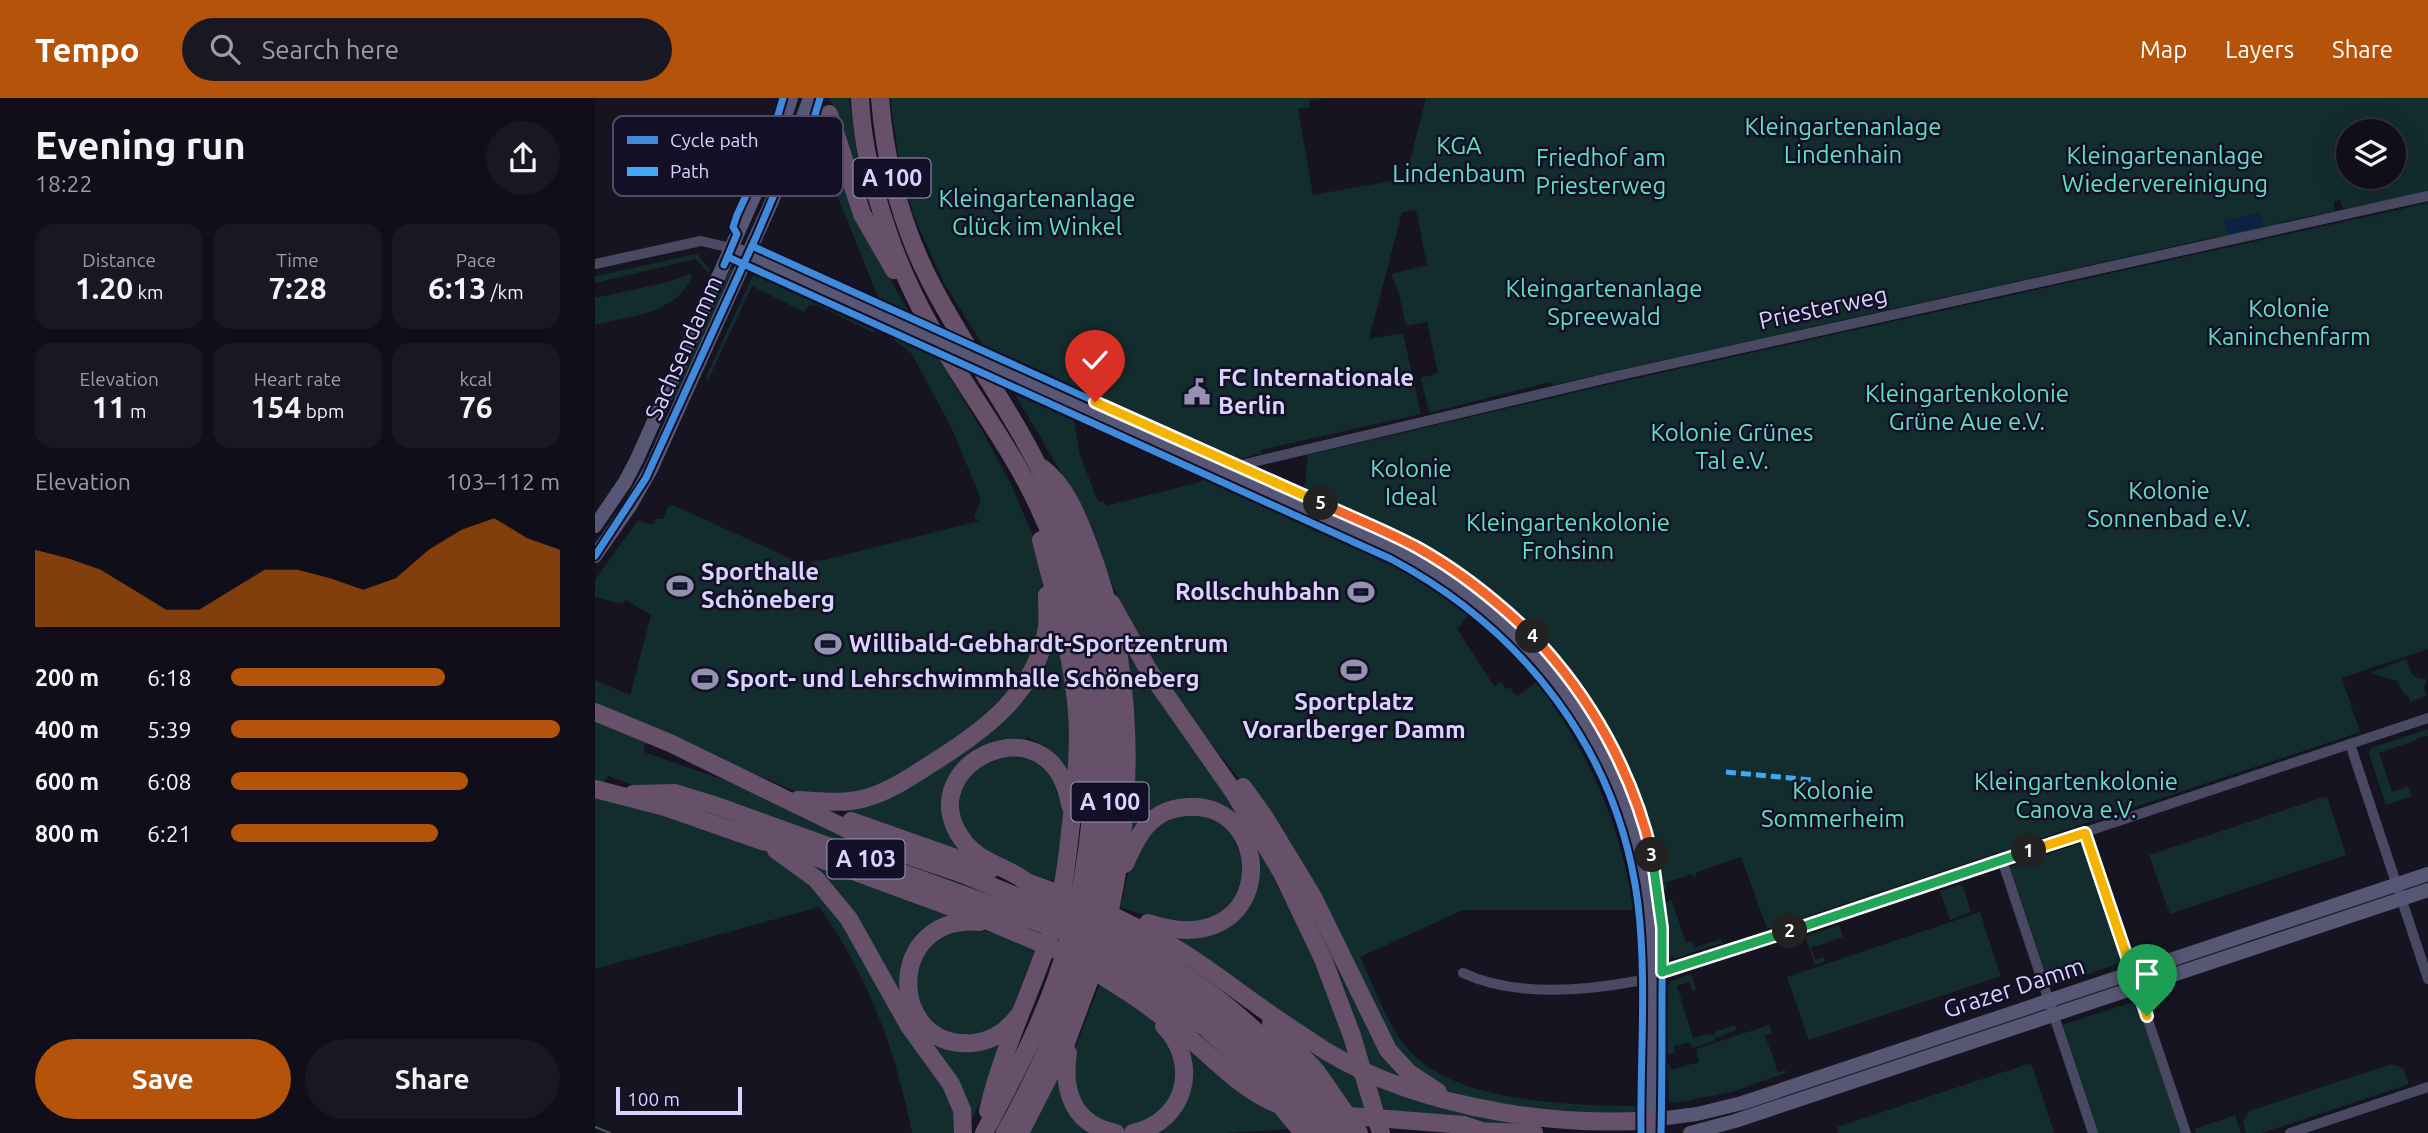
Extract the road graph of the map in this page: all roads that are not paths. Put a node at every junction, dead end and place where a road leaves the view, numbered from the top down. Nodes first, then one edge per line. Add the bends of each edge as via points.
1 (791, 98) edge
2 (812, 98) edge
3 (860, 98) edge
4 (880, 98) edge
5 (829, 114) edge
6 (786, 116) edge
7 (805, 116) edge
8 (843, 156) edge
9 (754, 196) edge
10 (773, 196) edge
11 (2428, 196) edge
12 (731, 248) junction
13 (748, 254) junction
14 (595, 264) edge
15 (913, 294) junction
16 (1036, 464) junction
17 (1234, 477) junction
18 (1027, 486) junction
19 (616, 496) junction
20 (630, 506) junction
21 (595, 526) edge
22 (595, 556) edge
23 (1048, 567) junction
24 (1104, 592) junction
25 (1171, 700) junction
26 (595, 712) edge
27 (2428, 718) edge
28 (2350, 744) junction
29 (595, 789) edge
30 (619, 794) junction
31 (786, 800) junction
32 (814, 812) junction
33 (1071, 822) junction
34 (2085, 833) junction
35 (762, 841) junction
36 (2002, 860) junction
37 (2428, 874) edge
38 (1025, 881) junction
39 (1116, 883) junction
40 (2428, 890) edge
41 (2399, 892) junction
42 (1019, 915) junction
43 (996, 925) junction
44 (1137, 962) junction
45 (1463, 973) dead end
46 (1652, 976) junction
47 (2428, 979) edge
48 (2135, 980) junction
49 (1030, 995) junction
50 (1257, 1006) junction
51 (2051, 1008) junction
52 (1072, 1028) junction
53 (2428, 1087) edge
54 (1796, 1093) junction
55 (1451, 1099) junction
56 (1651, 1126) edge
57 (1479, 1130) junction
58 (963, 1133) edge
59 (983, 1133) edge
60 (1005, 1133) edge
61 (1020, 1133) edge
62 (1115, 1133) edge
63 (1133, 1133) edge
64 (1285, 1133) edge
65 (1303, 1133) edge
66 (1322, 1133) edge
67 (1341, 1133) edge
68 (1359, 1133) edge
69 (1381, 1133) edge
70 (1534, 1133) edge
71 (1690, 1133) edge
72 (2093, 1133) edge
73 (2186, 1133) edge
74 (2290, 1133) edge

1 - 6 main road, Sachsendamm
2 - 5 main road
2 - 7 main road, Sachsendamm
3 - 15 highway, A 100 via 876,194
4 - 16 highway, A 100 via 895,194 918,256
8 - 15 highway via 862,214
9 - 12 main road, Sachsendamm
10 - 13 main road, Sachsendamm
11 - 17 street, Priesterweg via 1439,416 1245,464
12 - 13 main road
12 - 14 street via 701,241
12 - 19 main road, Sachsendamm
13 - 17 main road, bridge
13 - 20 main road, Sachsendamm
15 - 18 highway, A 100
16 - 24 highway via 1063,487
16 - 60 highway, A 100 via 1082,572 1102,652 1112,769 1102,873 1087,941 1062,1014
17 - 46 main road via 1431,569 1479,603 1541,662 1586,725 1623,802 1648,898
18 - 23 highway
18 - 59 highway, A 100 via 1059,561 1079,631 1093,720 1092,818 1070,936 1026,1050
19 - 20 main road
19 - 21 main road, Sachsendamm
20 - 22 main road, Sachsendamm
23 - 31 highway via 1042,646 1021,691 994,719 959,747 874,795 830,802
23 - 33 highway via 1077,712
24 - 25 highway
24 - 39 highway via 1121,666 1127,766
25 - 55 highway via 1265,818 1327,924 1388,1050 1415,1078
25 - 69 highway, bridge via 1233,791 1314,936 1352,1035
26 - 31 highway, A 103
27 - 28 street
28 - 34 street
28 - 41 street
29 - 30 highway
30 - 35 highway
30 - 42 highway, A 103 via 680,794
31 - 32 highway, A 103
32 - 38 highway
32 - 42 highway, A 103 via 886,848 960,873
33 - 38 highway via 1061,776 1034,751 991,750 961,774 951,803 961,838 986,862
33 - 49 highway via 1056,918
34 - 36 street
34 - 48 street
35 - 43 highway
35 - 58 highway via 816,879 849,919 909,1026 951,1084 962,1110
36 - 46 street
36 - 51 street
37 - 41 main road, Grazer Damm
38 - 44 highway, bridge via 1113,911
39 - 44 highway via 1143,828 1166,811 1193,806 1207,809 1238,828 1250,850 1247,894 1235,912 1198,930 1169,930
39 - 52 highway via 1101,950
40 - 41 main road, Grazer Damm
41 - 47 street
41 - 48 main road, Grazer Damm
42 - 43 highway
42 - 44 highway, A 103, bridge
42 - 44 highway, bridge via 1083,961
43 - 49 highway via 978,921 954,924 923,941 908,969 913,1009 941,1037 980,1042 1011,1025
44 - 50 highway via 1207,967
44 - 57 highway via 1188,1037 1255,1094 1276,1104 1315,1112
44 - 63 highway via 1178,1044 1184,1076 1171,1111 1153,1127
44 - 65 highway, bridge via 1253,1072
44 - 66 highway, A 103, bridge via 1217,1017 1274,1072
44 - 67 highway, A 103, bridge via 1170,965 1228,1006 1295,1071
45 - 46 street via 1492,985 1549,988 1628,983
46 - 56 main road
48 - 51 main road, Grazer Damm
48 - 73 street
49 - 59 highway via 995,1080
50 - 55 highway via 1371,1075 1422,1095
50 - 68 highway, bridge via 1317,1071
51 - 54 main road, Grazer Damm
51 - 72 street
52 - 61 highway
52 - 62 highway via 1065,1073 1068,1094 1087,1120
53 - 74 street
54 - 56 main road, Grazer Damm
54 - 71 main road, Grazer Damm
55 - 56 highway via 1495,1110
57 - 64 highway
57 - 70 highway

